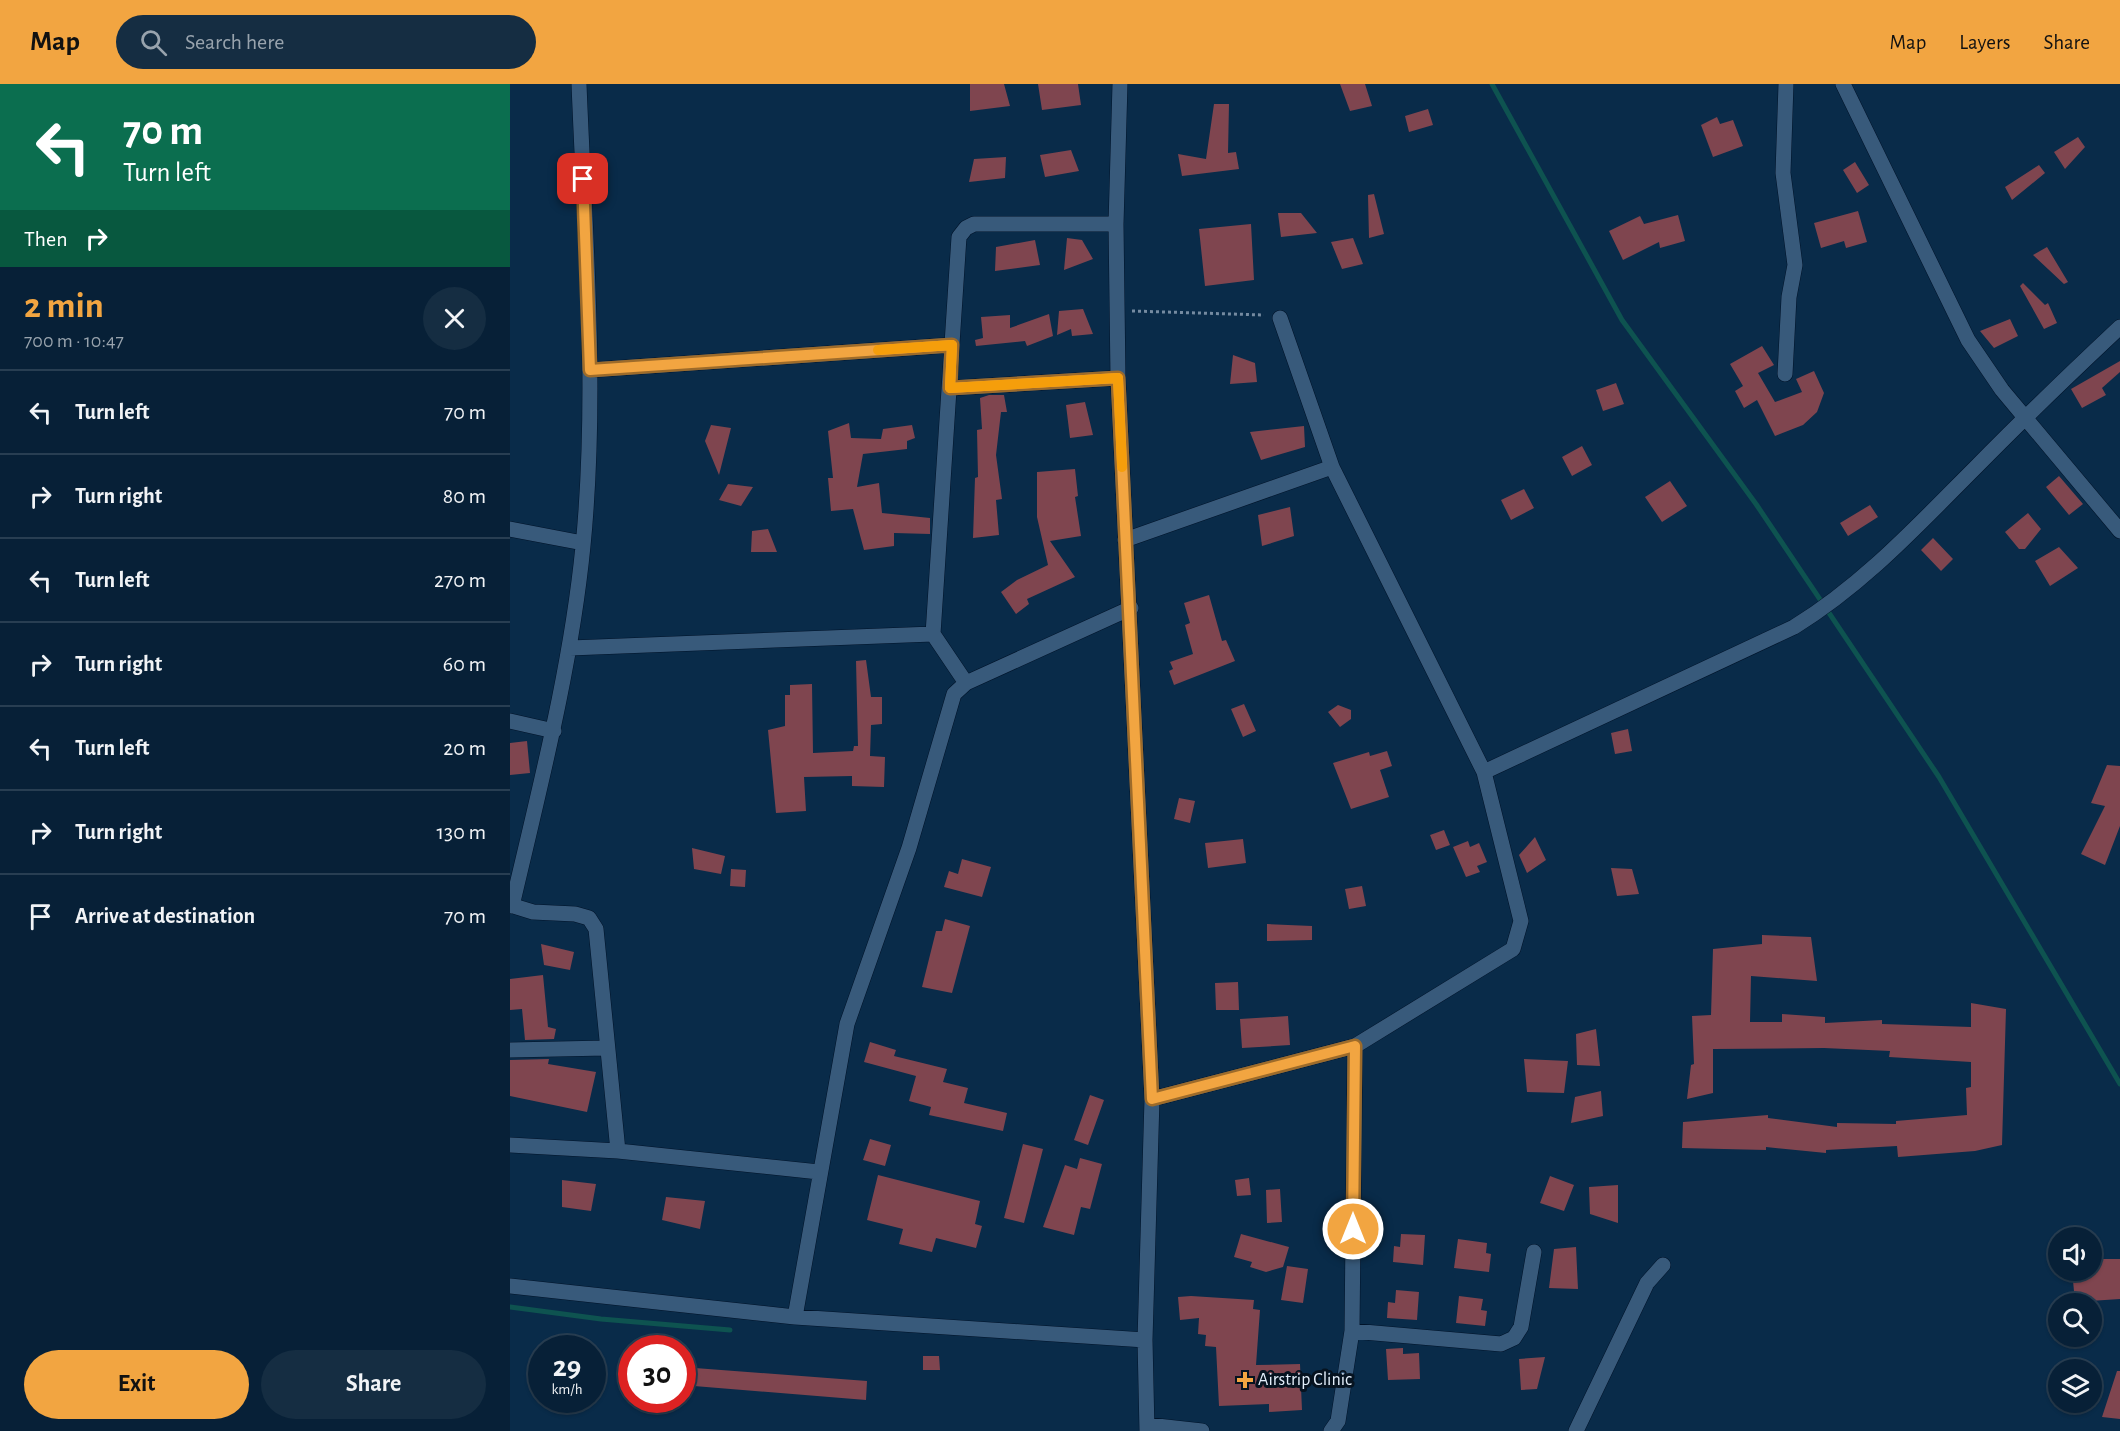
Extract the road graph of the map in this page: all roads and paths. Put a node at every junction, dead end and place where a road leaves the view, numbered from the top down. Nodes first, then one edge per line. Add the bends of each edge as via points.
1 (579, 84) edge
2 (1120, 84) edge
3 (1786, 84) edge
4 (1843, 84) edge
5 (1116, 224) junction
6 (1116, 311) junction
7 (1280, 318) joint
8 (2120, 327) edge
9 (952, 345) junction
10 (590, 370) junction
11 (1785, 374) dead end
12 (1118, 378) junction
13 (950, 388) junction
14 (2024, 417) junction
15 (1332, 466) junction
16 (510, 529) edge
17 (2120, 531) edge
18 (1125, 540) junction
19 (583, 543) junction
20 (1131, 608) junction
21 (933, 634) junction
22 (570, 648) junction
23 (966, 682) junction
24 (510, 721) edge
25 (554, 731) junction
26 (1484, 772) junction
27 (511, 905) edge
28 (1355, 1046) junction
29 (606, 1048) junction
30 (510, 1050) edge
31 (1152, 1099) junction
32 (510, 1145) edge
33 (618, 1152) junction
34 (819, 1172) junction
35 (1534, 1252) dead end
36 (1664, 1265) dead end
37 (510, 1286) edge
38 (795, 1317) junction
39 (1352, 1331) junction
40 (1145, 1340) junction
41 (1147, 1428) edge
42 (1202, 1431) edge
43 (1331, 1431) edge
44 (1576, 1431) edge

1 - 10 street
2 - 5 street
3 - 11 street via 1783,173 1795,265 1789,297
4 - 14 street via 1968,340
5 - 6 street
5 - 9 street via 974,224 966,228 959,237
6 - 7 path
6 - 12 street
7 - 15 street
8 - 14 street
9 - 10 street
9 - 13 street
10 - 19 street
12 - 13 street
12 - 18 street
13 - 21 street
14 - 17 street
14 - 26 street via 1884,560 1829,605 1794,627
15 - 18 street
15 - 26 street
16 - 19 street
18 - 20 street
19 - 22 street
20 - 23 street
20 - 31 street
21 - 22 street
21 - 23 street
22 - 25 street
23 - 34 street via 954,694 948,709 909,848 847,1024
24 - 25 street
25 - 27 street
26 - 28 street via 1521,921 1513,949
27 - 29 street via 533,912 589,918 596,929
28 - 31 street
28 - 39 street
29 - 30 street
29 - 33 street
31 - 40 street
32 - 33 street
33 - 34 street
34 - 38 street
35 - 39 street via 1521,1327 1514,1338 1501,1344
36 - 44 street via 1647,1283
37 - 38 street
38 - 40 street
39 - 43 street via 1338,1421
40 - 41 street
41 - 42 street

